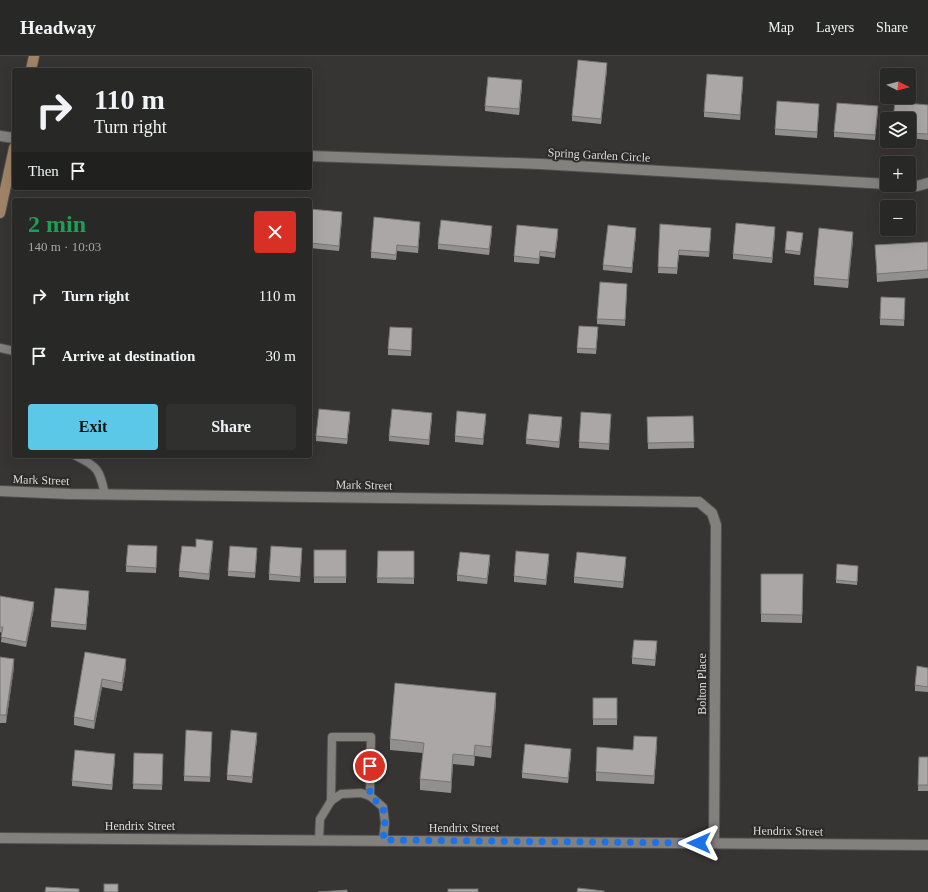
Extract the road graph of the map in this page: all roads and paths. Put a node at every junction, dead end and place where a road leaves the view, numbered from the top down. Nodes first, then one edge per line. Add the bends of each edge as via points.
1 (34, 56) edge
2 (31, 68) edge
3 (0, 136) edge
4 (12, 138) edge
5 (312, 156) edge
6 (12, 157) edge
7 (928, 183) edge
8 (880, 184) edge
9 (916, 186) edge
10 (0, 213) edge
11 (0, 348) edge
12 (12, 351) edge
13 (80, 458) edge
14 (0, 491) edge
15 (105, 494) junction
16 (716, 525) joint
17 (370, 796) junction
18 (331, 802) junction
19 (0, 838) edge
20 (319, 840) junction
21 (383, 840) junction
22 (714, 843) junction
23 (928, 845) edge

1 - 2 main road
3 - 4 street
5 - 8 street, Spring Garden Circle via 541,164
6 - 10 main road
7 - 9 street
11 - 12 lane
13 - 15 lane via 91,463 100,474
14 - 15 street, Mark Street
15 - 16 street, Mark Street via 699,502 712,513
16 - 22 street, Bolton Place
17 - 18 lane via 361,793 341,794
17 - 18 lane via 371,737 332,737
17 - 21 lane via 383,807
18 - 20 lane via 320,818
19 - 20 street, Hendrix Street
20 - 21 street, Hendrix Street
21 - 22 street, Hendrix Street
22 - 23 street, Hendrix Street

